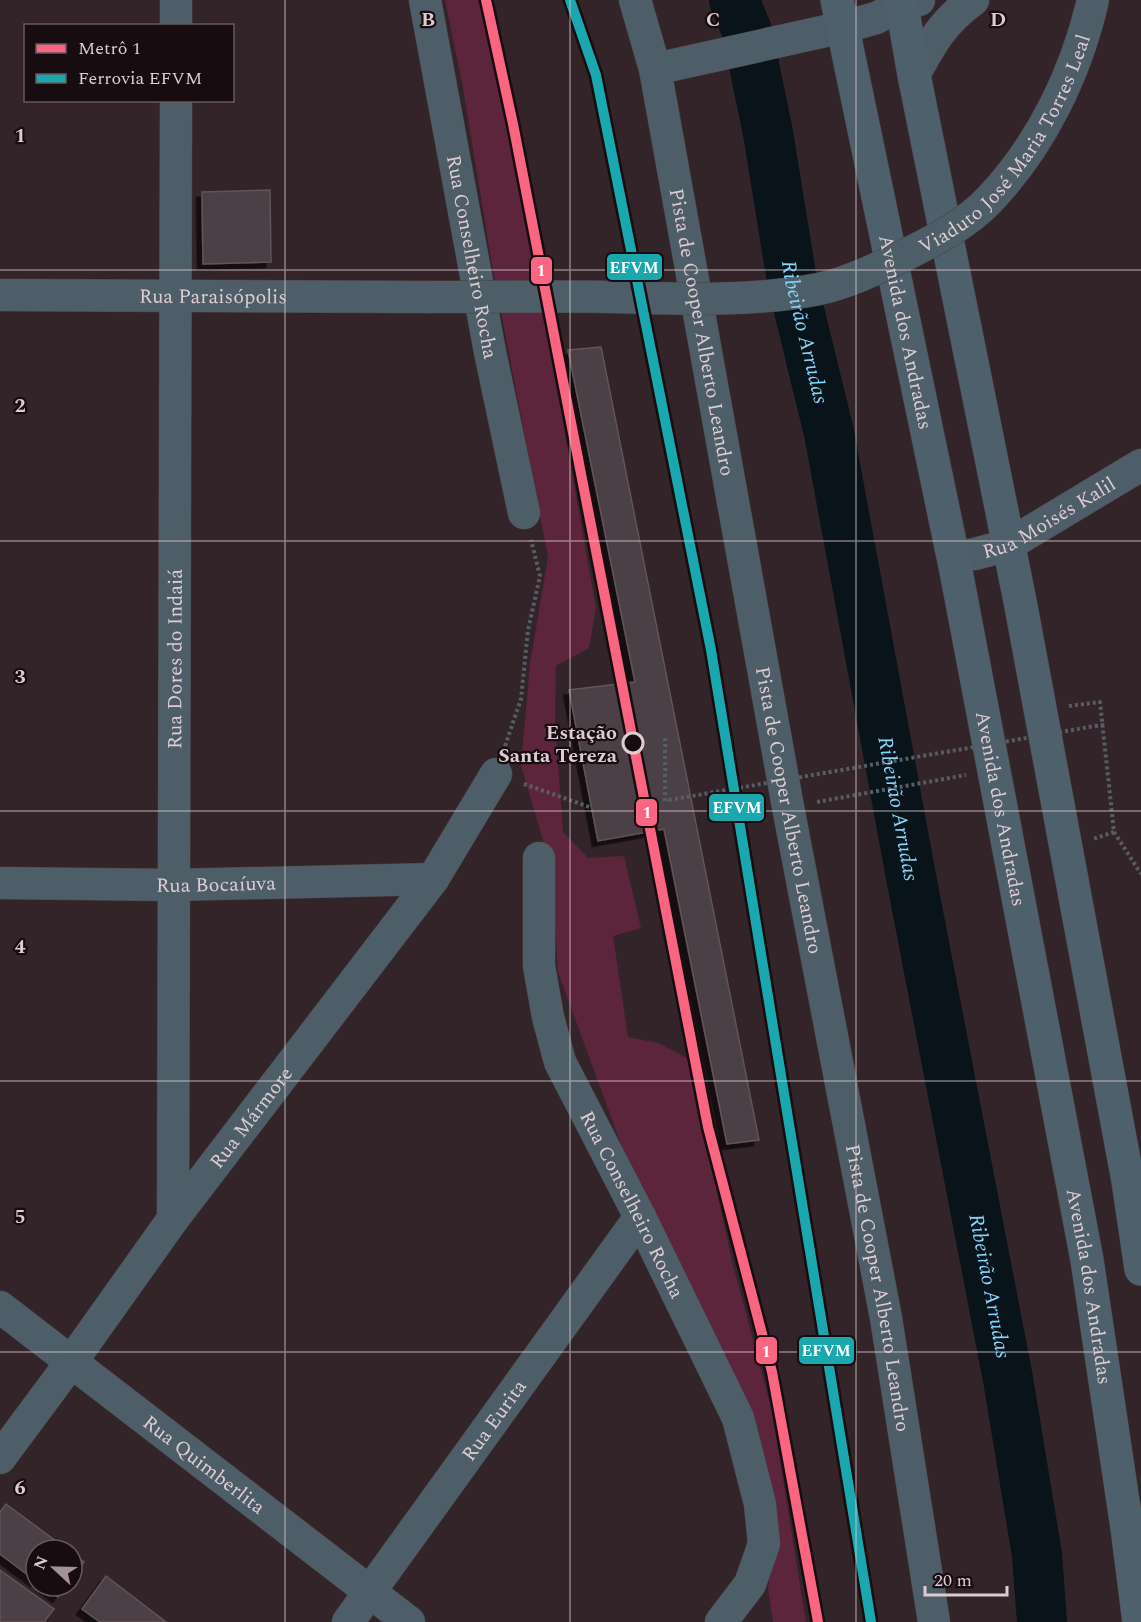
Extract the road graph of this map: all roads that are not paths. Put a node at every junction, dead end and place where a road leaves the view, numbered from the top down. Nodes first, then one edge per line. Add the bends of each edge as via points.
1 (176, 0) edge
2 (425, 0) edge
3 (635, 0) edge
4 (972, 0) edge
5 (1093, 0) edge
6 (908, 2) edge
7 (840, 14) edge
8 (176, 24) edge
9 (655, 69) junction
10 (914, 75) junction
11 (176, 102) edge
12 (0, 295) edge
13 (177, 297) junction
14 (425, 297) joint
15 (1141, 465) edge
16 (524, 513) road end
17 (1008, 545) junction
18 (953, 557) junction
19 (496, 774) road end
20 (539, 858) dead end
21 (433, 879) junction
22 (0, 883) edge
23 (173, 885) junction
24 (1135, 1192) edge
25 (640, 1217) junction
26 (173, 1219) junction
27 (1141, 1269) edge
28 (0, 1307) edge
29 (72, 1361) junction
30 (0, 1458) edge
31 (369, 1593) junction
32 (348, 1622) edge
33 (409, 1622) edge
34 (721, 1622) edge
35 (934, 1622) edge
36 (1138, 1622) edge

1 - 8 street
2 - 16 street, Rua Conselheiro Rocha
3 - 9 street, Pista de Cooper Alberto Leandro
4 - 10 street via 952,16 932,41
5 - 14 street, Viaduto José Maria Torres Leal, bridge via 1060,99 989,200 955,228 866,274 820,288 772,295 684,299
6 - 7 street via 876,18
6 - 10 main road
7 - 9 street
7 - 18 main road, Avenida dos Andradas
9 - 35 street, Pista de Cooper Alberto Leandro via 788,807 886,1318
10 - 17 main road
11 - 13 street, Rua Dores do Indaiá
12 - 13 street, Rua Paraisópolis
13 - 14 street, Rua Paraisópolis
13 - 23 street, Rua Dores do Indaiá
15 - 17 street, Rua Moisés Kalil
17 - 18 street, Rua Moisés Kalil
17 - 24 main road
18 - 36 main road, Avenida dos Andradas via 1087,1260
19 - 21 street, Rua Mármore
20 - 25 street, Rua Conselheiro Rocha via 539,966 560,1062
21 - 23 street, Rua Bocaíuva
21 - 26 street, Rua Mármore
22 - 23 street, Rua Bocaíuva
23 - 26 street, Rua Dores do Indaiá
24 - 27 main road
25 - 31 street, Rua Eurita
25 - 34 street, Rua Conselheiro Rocha via 738,1418 760,1504 764,1544 750,1584
26 - 29 street, Rua Mármore
28 - 29 street, Rua Quimberlita
29 - 30 street, Rua Mármore
29 - 31 street, Rua Quimberlita
31 - 32 street, Rua Eurita
31 - 33 street, Rua Quimberlita

